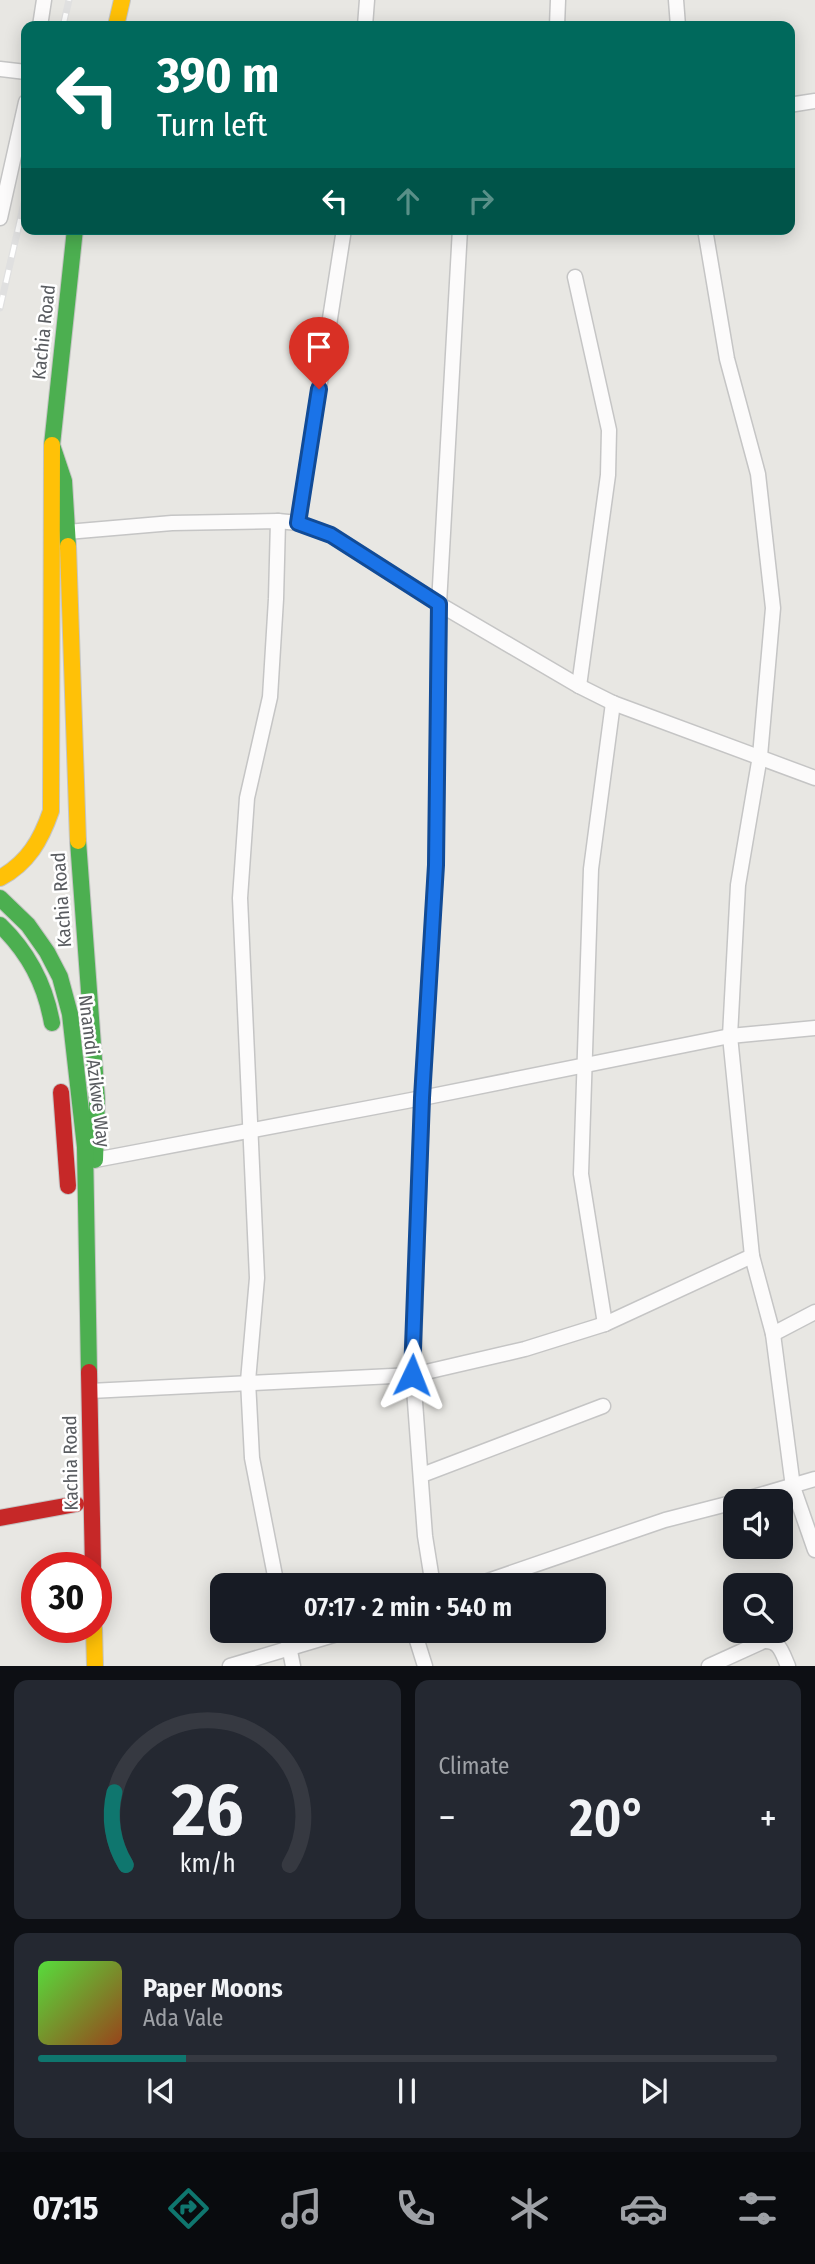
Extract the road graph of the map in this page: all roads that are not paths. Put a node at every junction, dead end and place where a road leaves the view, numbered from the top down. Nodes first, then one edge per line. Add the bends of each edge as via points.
1 (44, 0) edge
2 (121, 0) edge
3 (367, 0) edge
4 (558, 0) edge
5 (676, 0) edge
6 (41, 21) edge
7 (117, 21) edge
8 (365, 21) edge
9 (557, 21) edge
10 (678, 21) edge
11 (0, 69) edge
12 (21, 71) edge
13 (815, 101) edge
14 (795, 104) edge
15 (21, 124) edge
16 (0, 218) edge
17 (74, 235) edge
18 (343, 235) edge
19 (460, 235) edge
20 (706, 235) edge
21 (575, 277) dead end
22 (52, 445) junction
23 (278, 521) junction
24 (298, 523) junction
25 (67, 532) junction
26 (439, 604) junction
27 (579, 686) junction
28 (613, 703) junction
29 (760, 757) junction
30 (815, 778) edge
31 (0, 878) edge
32 (0, 898) edge
33 (0, 925) edge
34 (815, 1028) edge
35 (55, 1035) dead end
36 (730, 1036) junction
37 (585, 1066) junction
38 (60, 1079) dead end
39 (422, 1098) junction
40 (251, 1129) junction
41 (95, 1160) junction
42 (86, 1187) junction
43 (69, 1199) dead end
44 (752, 1256) junction
45 (815, 1312) edge
46 (605, 1324) junction
47 (773, 1334) junction
48 (412, 1375) junction
49 (248, 1381) junction
50 (73, 1383) dead end
51 (90, 1391) junction
52 (603, 1406) dead end
53 (422, 1475) junction
54 (815, 1479) edge
55 (793, 1486) junction
56 (782, 1489) edge
57 (76, 1504) junction
58 (723, 1505) edge
59 (0, 1518) edge
60 (76, 1529) dead end
61 (815, 1550) edge
62 (93, 1552) edge
63 (274, 1573) edge
64 (431, 1573) edge
65 (511, 1573) edge
66 (94, 1643) edge
67 (288, 1643) edge
68 (310, 1643) edge
69 (418, 1643) edge
70 (289, 1650) junction
71 (95, 1665) edge
72 (230, 1665) edge
73 (293, 1665) edge
74 (425, 1665) edge
75 (709, 1665) edge
76 (788, 1665) edge

1 - 6 street
2 - 7 main road
3 - 8 street
4 - 9 street
5 - 10 street
11 - 12 street
13 - 14 street
15 - 16 street
17 - 22 main road, Kachia Road
18 - 24 street
19 - 26 street
20 - 29 street via 726,359 758,474 773,608
21 - 27 street via 609,430 608,475
22 - 25 main road, Kachia Road via 64,481
22 - 31 main road via 51,811 32,852
23 - 24 street
23 - 25 street via 172,523
23 - 40 street via 270,697 247,798 240,898
24 - 26 street via 331,535
25 - 41 main road, Kachia Road via 79,859 97,1100
26 - 27 street
26 - 39 street via 436,865
27 - 28 street
28 - 29 street
28 - 37 street via 591,869
29 - 30 street
29 - 36 street via 738,885
32 - 42 main road, Nnamdi Azikwe Way via 28,925 60,977 78,1073
33 - 35 main road, Kachia Road via 33,962
34 - 36 street
36 - 37 street
36 - 44 street
37 - 39 street
37 - 46 street via 581,1174
38 - 43 main road
39 - 40 street
39 - 48 street
40 - 41 street
40 - 49 street via 257,1278
41 - 42 main road, Kachia Road
42 - 51 main road, Kachia Road
44 - 46 street
44 - 47 street
45 - 47 street
46 - 48 street
47 - 55 street
48 - 49 street
48 - 53 street
49 - 51 street
49 - 63 street via 252,1458
50 - 57 main road, Kachia Road
51 - 62 main road, Kachia Road
52 - 53 street
53 - 64 street
54 - 55 street
55 - 56 street
55 - 61 street
57 - 59 main road
57 - 60 main road, Kachia Road
58 - 65 street
66 - 71 main road
67 - 70 street
68 - 70 street
69 - 74 street
70 - 72 street
70 - 73 street
75 - 76 street via 770,1640 779,1645

